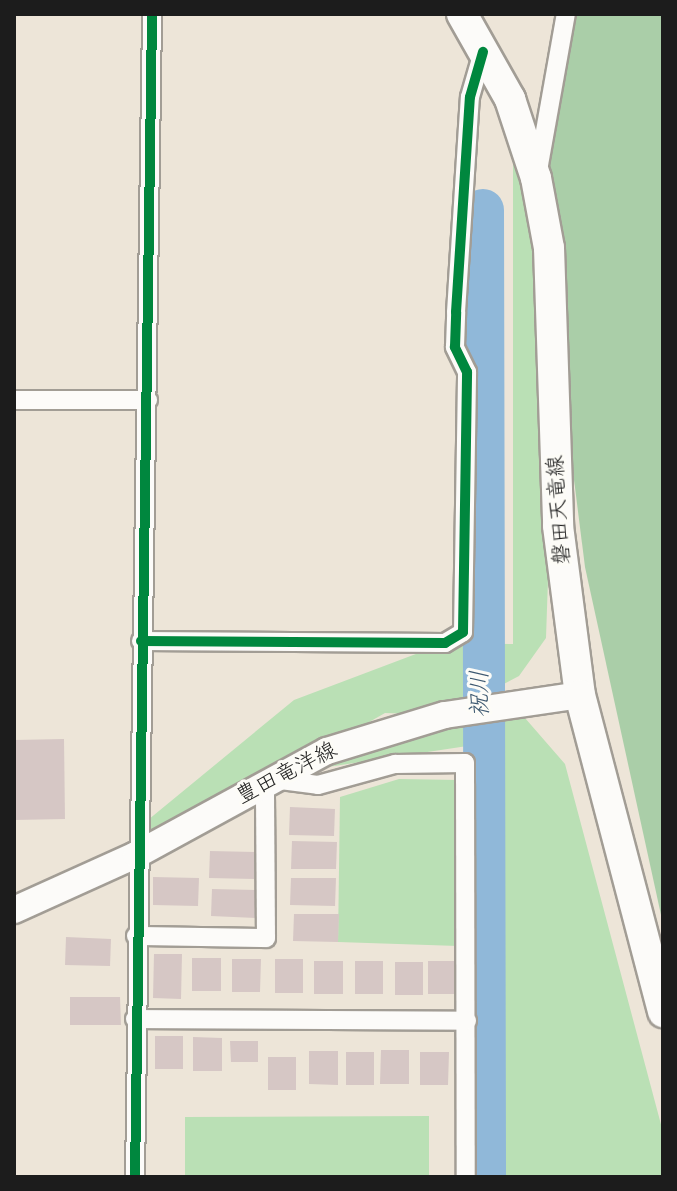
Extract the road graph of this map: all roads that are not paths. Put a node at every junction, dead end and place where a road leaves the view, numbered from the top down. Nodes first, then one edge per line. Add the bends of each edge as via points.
1 (152, 14) edge
2 (462, 14) edge
3 (566, 14) edge
4 (483, 52) junction
5 (536, 178) junction
6 (14, 400) edge
7 (148, 400) junction
8 (141, 641) junction
9 (580, 695) junction
10 (269, 781) junction
11 (136, 855) junction
12 (14, 910) edge
13 (136, 936) junction
14 (663, 1012) edge
15 (135, 1019) junction
16 (467, 1021) junction
17 (135, 1177) edge
18 (466, 1177) edge

1 - 7 street
2 - 4 main road, 磐田天竜線
3 - 5 street
4 - 5 main road, 磐田天竜線 via 510,99
4 - 8 street via 470,97 455,347 467,372 463,632 445,643
5 - 9 main road, 磐田天竜線 via 549,248 558,526
6 - 7 street
7 - 8 street
8 - 11 street
9 - 10 main road, 豊田竜洋線 via 445,715 327,751
9 - 14 main road, 磐田天竜線
10 - 11 main road, 豊田竜洋線
10 - 13 street via 266,938
10 - 16 street via 318,785 395,764 465,763
11 - 12 main road, 豊田竜洋線
11 - 13 street
13 - 15 street
15 - 16 street
15 - 17 street
16 - 18 street

